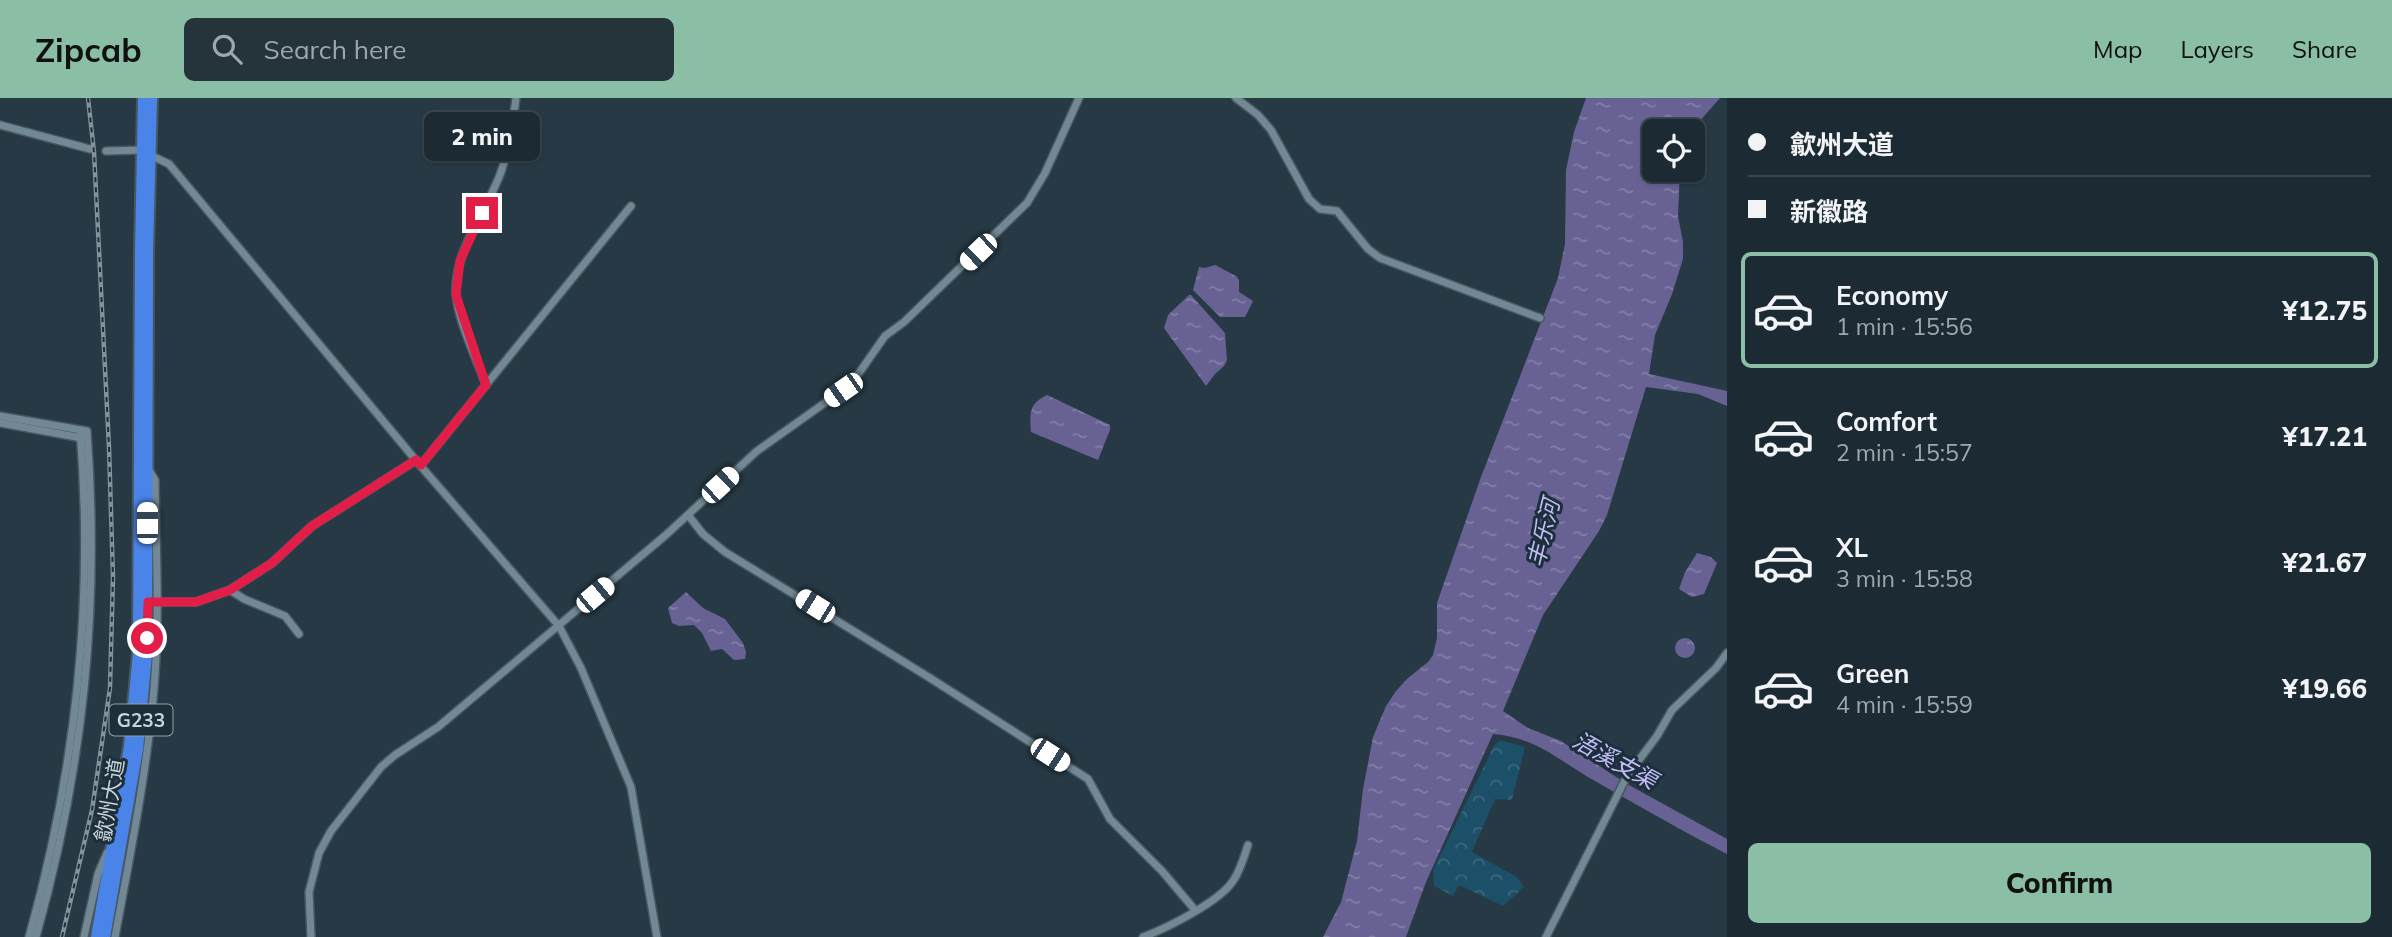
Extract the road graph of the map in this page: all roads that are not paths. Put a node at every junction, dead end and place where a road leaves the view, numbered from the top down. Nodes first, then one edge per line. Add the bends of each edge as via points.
1 (143, 98) edge
2 (152, 98) edge
3 (516, 98) edge
4 (1079, 98) edge
5 (1236, 98) edge
6 (0, 125) edge
7 (90, 149) dead end
8 (106, 151) dead end
9 (146, 153) junction
10 (631, 206) dead end
11 (1540, 318) dead end
12 (486, 385) junction
13 (0, 416) edge
14 (0, 423) edge
15 (83, 435) junction
16 (418, 463) junction
17 (147, 466) junction
18 (143, 500) junction
19 (688, 515) junction
20 (230, 590) junction
21 (152, 602) junction
22 (559, 626) junction
23 (299, 634) dead end
24 (1727, 653) edge
25 (113, 839) junction
26 (1248, 845) dead end
27 (1195, 910) junction
28 (29, 937) edge
29 (36, 937) edge
30 (84, 937) edge
31 (96, 937) edge
32 (105, 937) edge
33 (115, 937) edge
34 (311, 937) edge
35 (657, 937) edge
36 (1143, 937) edge
37 (1546, 937) edge

1 - 9 highway, G233
2 - 9 highway, G233
3 - 12 street via 500,174 456,279 457,303
4 - 19 street via 1041,181 1015,217 885,336 843,390 757,452
5 - 11 street via 1271,130 1309,199 1320,209 1338,211 1378,257
6 - 7 street
8 - 9 street
9 - 16 street via 169,164
9 - 17 highway, G233
9 - 18 highway, G233
10 - 12 street
12 - 16 street
13 - 15 street
14 - 15 street
15 - 28 street via 85,568 78,687 58,820
15 - 29 street via 93,568 86,688 65,821
16 - 20 street via 312,526 272,563
16 - 22 street
17 - 18 highway, G233
17 - 21 street via 155,480
18 - 21 highway, 歙州大道 / G233
18 - 25 highway, 歙州大道 / G233 via 136,683
19 - 22 street
19 - 27 street via 726,552 1088,779 1110,819
20 - 21 street via 196,602
20 - 23 street via 285,615
21 - 32 highway, 歙州大道 / G233 via 142,716
21 - 33 street via 156,662 150,732
22 - 34 street via 375,773 319,853 309,892
22 - 35 street via 631,787
24 - 37 street via 1672,710 1626,780
25 - 30 street via 98,874
25 - 31 highway, 歙州大道 / G233
26 - 27 street via 1231,884
27 - 36 street

